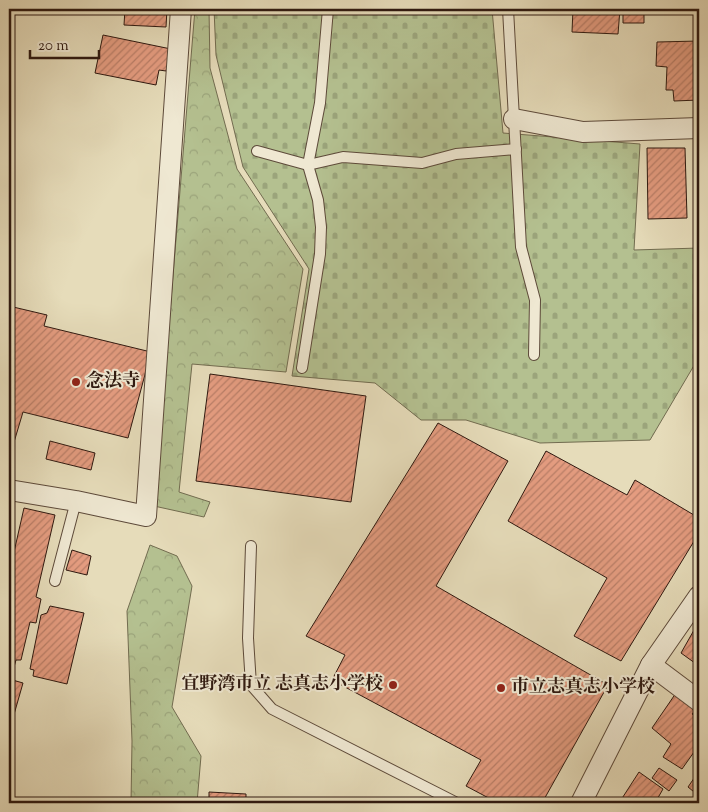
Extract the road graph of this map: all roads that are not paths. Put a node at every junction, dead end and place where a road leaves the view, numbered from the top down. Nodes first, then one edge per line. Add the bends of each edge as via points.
1 (182, 9) edge
2 (328, 9) edge
3 (508, 9) edge
4 (514, 119) junction
5 (699, 128) edge
6 (516, 149) junction
7 (257, 151) dead end
8 (308, 165) junction
9 (534, 355) dead end
10 (302, 368) dead end
11 (9, 490) edge
12 (76, 501) junction
13 (252, 546) dead end
14 (55, 581) dead end
15 (699, 596) edge
16 (651, 665) junction
17 (699, 701) edge
18 (457, 803) edge
19 (581, 803) edge

1 - 12 street via 146,516
2 - 8 lane via 320,103
3 - 4 lane
4 - 5 street via 583,132
4 - 6 lane
6 - 8 lane via 456,154 422,163 343,157
6 - 9 lane via 521,246 535,300
7 - 8 lane
8 - 10 lane via 318,200 321,227 320,254
11 - 12 street
12 - 14 lane
13 - 18 lane via 248,638 251,685 272,709
15 - 16 street
16 - 17 street
16 - 19 street

